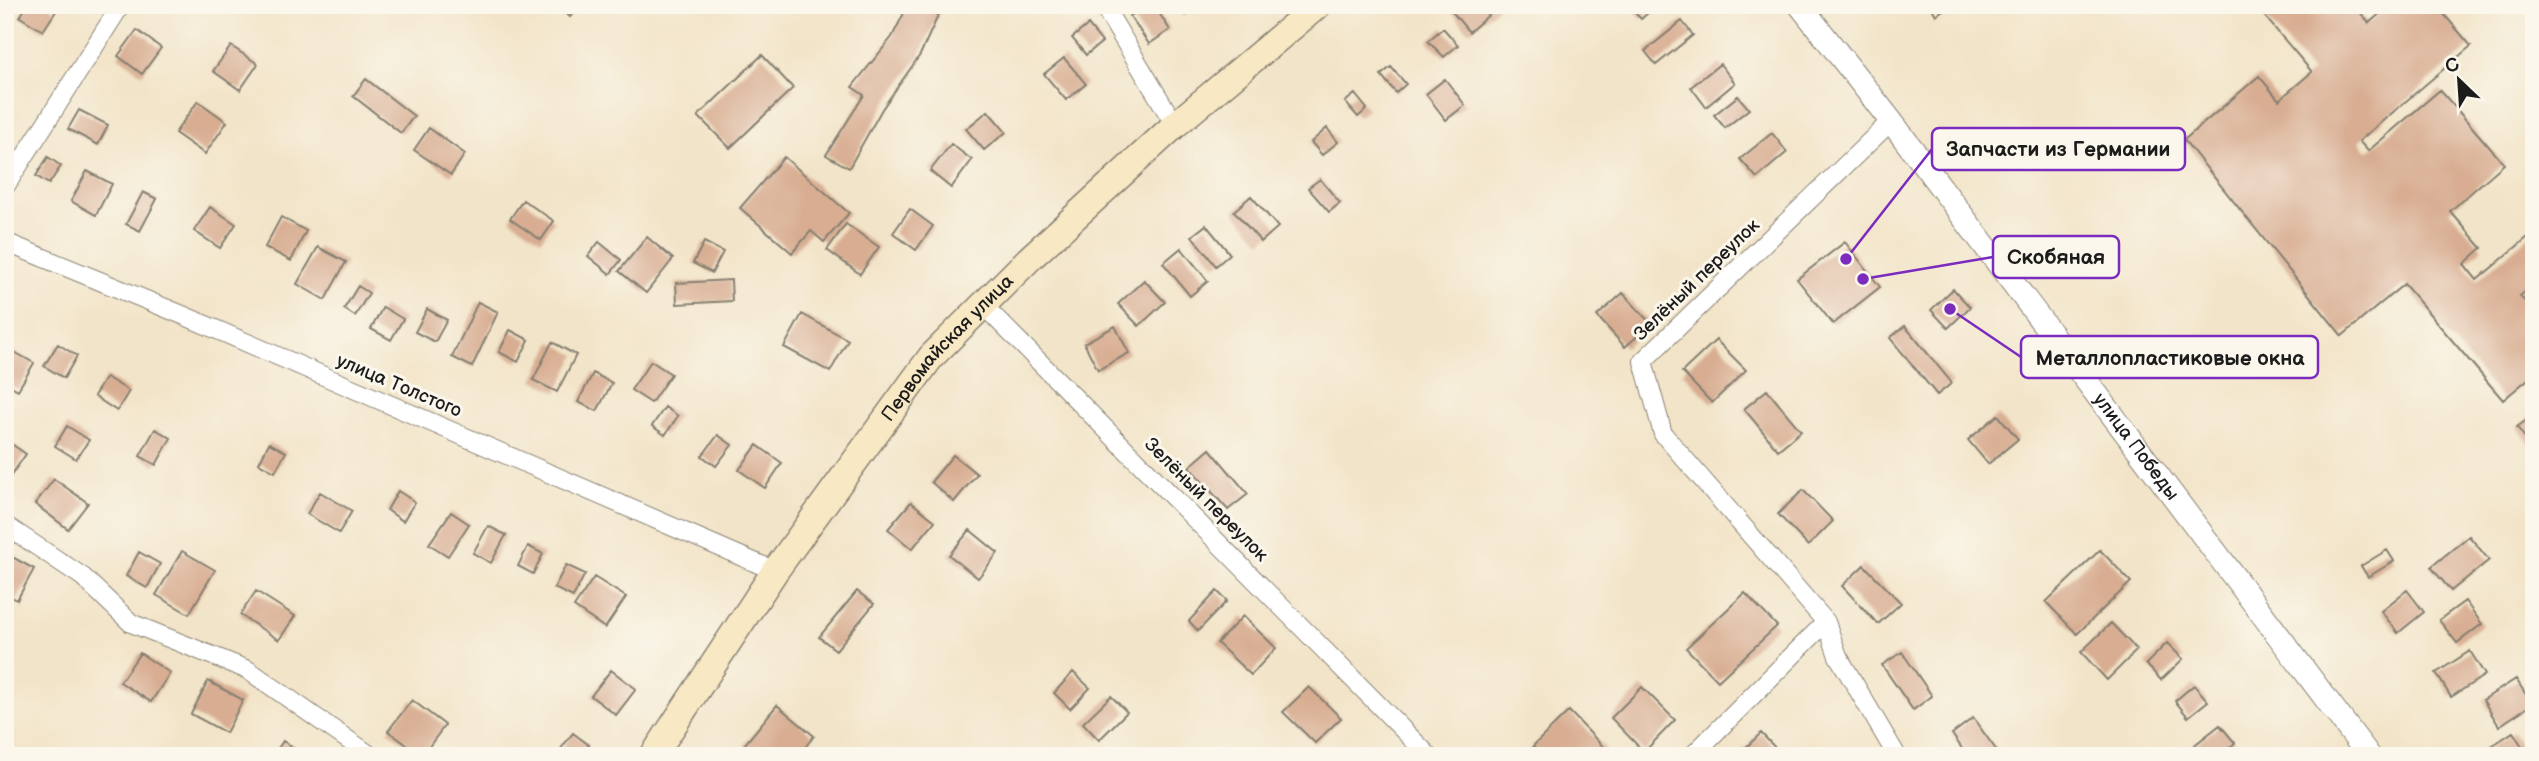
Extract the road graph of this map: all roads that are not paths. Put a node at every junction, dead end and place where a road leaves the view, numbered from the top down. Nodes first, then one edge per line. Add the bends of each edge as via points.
1 (121, 5) edge
2 (1103, 5) edge
3 (1318, 5) edge
4 (1800, 5) edge
5 (1891, 121) junction
6 (1175, 125) junction
7 (5, 187) edge
8 (5, 242) edge
9 (982, 305) junction
10 (5, 524) edge
11 (775, 571) junction
12 (1826, 622) junction
13 (371, 756) edge
14 (653, 756) edge
15 (1429, 756) edge
16 (1692, 756) edge
17 (1897, 756) edge
18 (2369, 756) edge

1 - 7 street
2 - 6 street
3 - 6 main road, Первомайская улица
4 - 5 street, улица Победы
5 - 12 street, Зелёный переулок via 1643,361 1663,434
5 - 18 street, улица Победы
6 - 9 main road, Первомайская улица
8 - 11 street, улица Толстого
9 - 11 main road, Первомайская улица via 931,357
9 - 15 street, Зелёный переулок
10 - 13 street via 83,577 131,623 248,670
11 - 14 main road, Первомайская улица
12 - 16 street
12 - 17 street, Зелёный переулок via 1838,656

